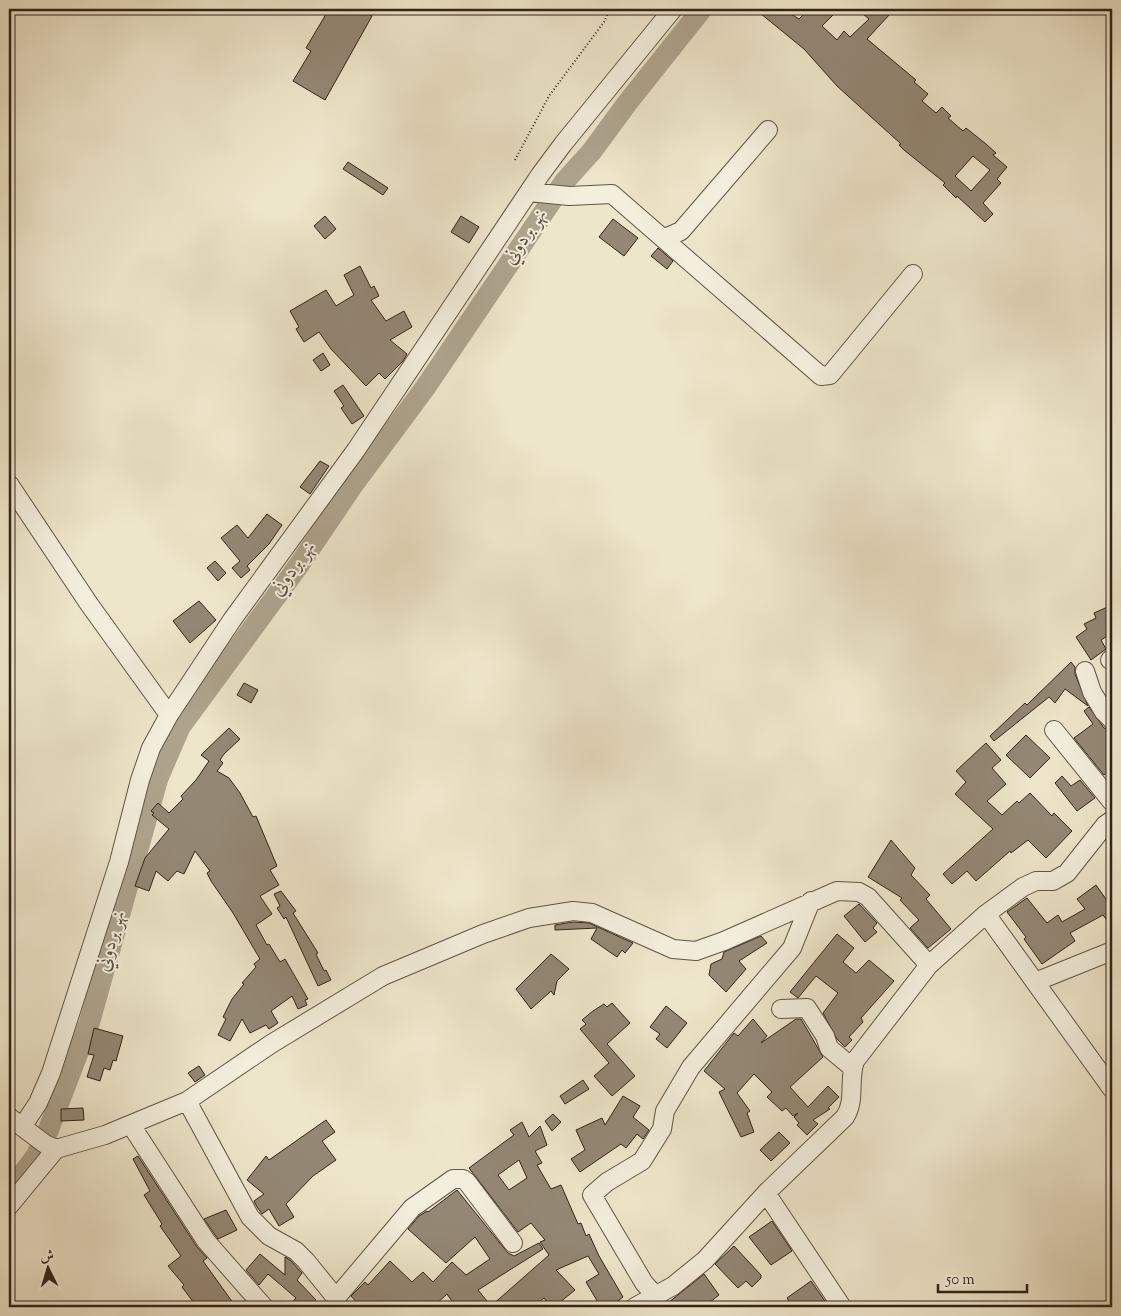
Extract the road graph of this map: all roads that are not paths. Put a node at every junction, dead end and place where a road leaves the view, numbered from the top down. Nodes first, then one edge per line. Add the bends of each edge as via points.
1 (673, 9) edge
2 (768, 130) dead end
3 (534, 193) junction
4 (665, 238) junction
5 (913, 274) dead end
6 (9, 484) edge
7 (1085, 671) dead end
8 (169, 715) junction
9 (1112, 720) edge
10 (1054, 730) dead end
11 (1112, 802) edge
12 (1112, 820) edge
13 (812, 901) junction
14 (986, 914) junction
15 (1112, 951) edge
16 (929, 965) junction
17 (1035, 982) junction
18 (781, 1009) dead end
19 (853, 1068) junction
20 (1112, 1089) edge
21 (187, 1101) junction
22 (20, 1125) edge
23 (130, 1125) junction
24 (51, 1146) junction
25 (766, 1193) junction
26 (9, 1206) edge
27 (513, 1243) dead end
28 (656, 1296) junction
29 (337, 1303) edge
30 (264, 1307) edge
31 (635, 1307) edge
32 (842, 1307) edge

1 - 3 street via 563,144
2 - 4 street via 681,232
3 - 4 street via 569,196 612,194
3 - 8 street via 356,450 232,620
4 - 5 street via 821,376 830,375
6 - 8 street via 89,604
7 - 9 street via 1095,697
8 - 22 street via 151,748 140,780 119,862 51,1073 38,1103
10 - 11 street
12 - 14 street via 1067,873 1053,880 1036,881
13 - 16 street via 838,890 858,892 878,908
13 - 21 street via 696,951 673,949 592,912 529,918 383,976 271,1044
13 - 28 street via 792,948 691,1067 665,1111 662,1129 642,1161 592,1195 644,1283
14 - 16 street
14 - 17 street
15 - 17 street
16 - 19 street via 862,1051
17 - 20 street
18 - 19 street via 807,1008 829,1048
19 - 25 street via 851,1101 845,1117
21 - 23 street
21 - 29 street via 250,1217 269,1236 296,1251
22 - 24 street
23 - 24 street via 105,1136
23 - 30 street via 206,1241
24 - 26 street
25 - 28 street via 705,1260
25 - 32 street
27 - 29 street via 467,1182 453,1179 412,1208
28 - 31 street

